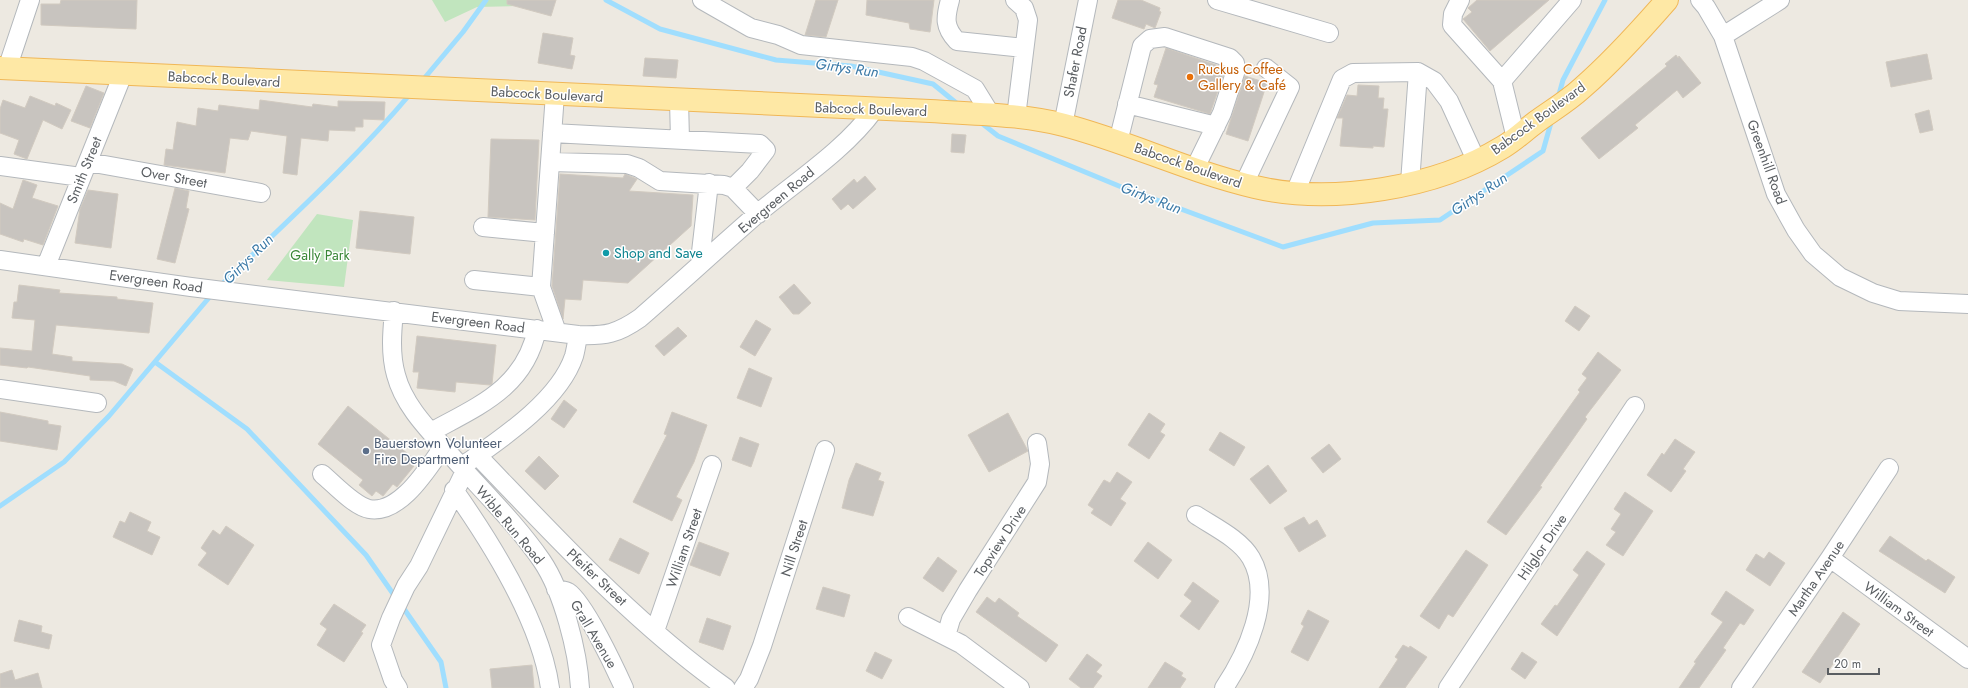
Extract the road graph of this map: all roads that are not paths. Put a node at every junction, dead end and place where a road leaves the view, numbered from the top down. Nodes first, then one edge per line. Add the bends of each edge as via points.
1 (30, 0) edge
2 (702, 0) edge
3 (950, 0) edge
4 (1015, 0) edge
5 (1088, 0) edge
6 (1217, 0) edge
7 (1460, 0) edge
8 (1572, 0) edge
9 (1667, 0) edge
10 (1700, 0) edge
11 (1780, 0) edge
12 (1329, 33) dead end
13 (1723, 36) junction
14 (1024, 48) junction
15 (3, 68) edge
16 (1266, 68) dead end
17 (1418, 72) junction
18 (123, 74) junction
19 (1502, 81) junction
20 (555, 94) junction
21 (678, 100) junction
22 (1128, 104) junction
23 (874, 110) junction
24 (985, 115) junction
25 (1016, 117) junction
26 (1063, 125) junction
27 (1216, 126) junction
28 (552, 133) junction
29 (1522, 133) junction
30 (680, 140) junction
31 (1118, 142) junction
32 (1476, 160) junction
33 (550, 162) junction
34 (0, 166) edge
35 (1195, 168) junction
36 (84, 170) junction
37 (1410, 183) junction
38 (1244, 184) junction
39 (733, 188) junction
40 (701, 191) junction
41 (261, 193) dead end
42 (1294, 193) junction
43 (758, 214) junction
44 (483, 227) dead end
45 (545, 232) junction
46 (705, 255) junction
47 (0, 260) edge
48 (46, 266) junction
49 (474, 280) dead end
50 (541, 287) junction
51 (1968, 304) edge
52 (394, 311) junction
53 (537, 329) junction
54 (557, 332) junction
55 (578, 335) junction
56 (0, 389) edge
57 (97, 403) dead end
58 (1635, 406) dead end
59 (431, 432) junction
60 (1037, 443) dead end
61 (443, 447) junction
62 (825, 450) dead end
63 (477, 455) junction
64 (712, 465) dead end
65 (1889, 468) dead end
66 (462, 469) junction
67 (322, 474) dead end
68 (454, 490) junction
69 (1196, 515) dead end
70 (1830, 558) junction
71 (556, 589) junction
72 (908, 617) dead end
73 (655, 631) junction
74 (946, 636) junction
75 (1968, 659) edge
76 (398, 688) edge
77 (550, 688) edge
78 (580, 688) edge
79 (624, 688) edge
80 (726, 688) edge
81 (743, 688) edge
82 (1020, 688) edge
83 (1224, 688) edge
84 (1448, 688) edge
85 (1742, 688) edge

1 - 15 street
2 - 24 street via 751,28 802,45 912,57 924,61 975,89
3 - 14 street via 946,23 948,32 957,41
4 - 14 street via 1024,8 1028,20
5 - 26 street, Shafer Road
6 - 12 street
7 - 19 street via 1453,14 1452,25
8 - 19 street
9 - 29 main road, Babcock Boulevard via 1581,90
10 - 13 street, Greenhill Road
11 - 13 street
13 - 51 street, Greenhill Road via 1776,194 1813,254 1840,277 1873,293 1899,301
14 - 25 street
15 - 18 main road, Babcock Boulevard
16 - 38 street via 1290,86
17 - 32 street via 1434,81 1448,101
17 - 37 street
17 - 42 street via 1353,73 1342,79
18 - 20 main road, Babcock Boulevard
18 - 36 street, Smith Street
19 - 29 street
20 - 21 main road, Babcock Boulevard
20 - 28 street
21 - 23 main road, Babcock Boulevard
21 - 30 street
22 - 27 street
22 - 27 street via 1142,46 1150,39 1165,37 1230,58 1236,63 1236,70
22 - 31 street
23 - 24 main road, Babcock Boulevard
23 - 43 street, Evergreen Road via 864,124 844,142
24 - 25 main road, Babcock Boulevard
25 - 26 main road, Babcock Boulevard
26 - 31 main road, Babcock Boulevard
27 - 35 street
28 - 30 street
28 - 33 street
29 - 32 main road, Babcock Boulevard via 1503,147
30 - 39 street via 760,144 766,150
31 - 35 main road, Babcock Boulevard
32 - 37 main road, Babcock Boulevard via 1438,176
33 - 40 street via 627,164 660,181
33 - 45 street
34 - 36 street, Over Street
35 - 38 main road, Babcock Boulevard
36 - 41 street, Over Street
36 - 48 street, Smith Street
37 - 42 main road, Babcock Boulevard via 1363,192
38 - 42 main road, Babcock Boulevard
39 - 40 street via 721,184
39 - 43 street
40 - 46 street
40 - 46 street via 696,238
43 - 46 street, Evergreen Road
44 - 45 street
45 - 50 street
46 - 55 street, Evergreen Road via 640,318 624,329 601,336
47 - 48 street, Evergreen Road
48 - 52 street, Evergreen Road
49 - 50 street
50 - 54 street
52 - 53 street, Evergreen Road
52 - 59 street, Wible Run Road via 392,356 396,375 405,397
53 - 54 street, Evergreen Road
53 - 59 street via 534,344 526,359 501,392
54 - 55 street, Evergreen Road
55 - 63 street via 574,356 567,372 553,391 506,436
56 - 57 street
58 - 84 street, Hilglor Drive
59 - 61 street, Wible Run Road
60 - 74 street, Topview Drive via 1040,464 1037,482 968,590 951,619
61 - 66 street, Wible Run Road
61 - 67 street via 409,493 388,507 369,509 355,502
62 - 81 street, Nill Street via 762,646
63 - 66 street
63 - 73 street, Pfeifer Street via 573,555
64 - 73 street, William Street
65 - 70 street, Martha Avenue
66 - 68 street
66 - 71 street, Wible Run Road via 527,541 544,563
68 - 76 street via 419,566 406,586 381,645
68 - 77 street via 509,579 540,642
69 - 83 street via 1244,550 1251,558 1259,582 1256,618 1249,642
70 - 75 street, William Street
70 - 85 street, Martha Avenue
71 - 78 street, Wible Run Road via 574,648
71 - 79 street, Grall Avenue via 568,592 577,601 608,654
72 - 74 street
73 - 80 street, Pfeifer Street via 697,668
74 - 82 street via 961,644

